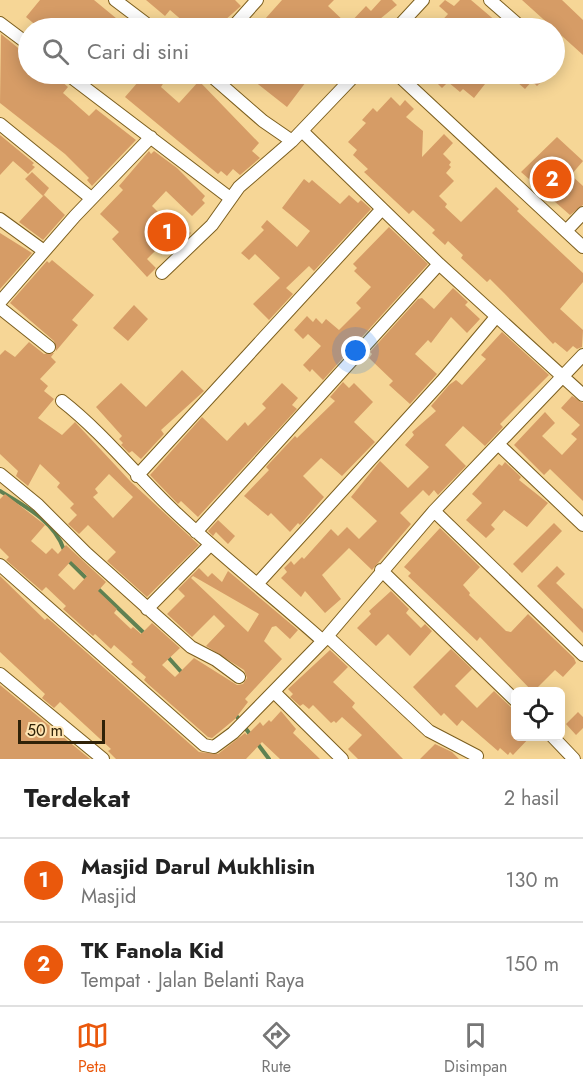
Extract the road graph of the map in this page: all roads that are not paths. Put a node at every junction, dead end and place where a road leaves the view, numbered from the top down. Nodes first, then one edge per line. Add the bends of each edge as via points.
1 (115, 0) edge
2 (423, 0) edge
3 (490, 0) edge
4 (254, 1) edge
5 (139, 18) edge
6 (240, 18) edge
7 (406, 18) edge
8 (511, 18) edge
9 (0, 23) edge
10 (18, 36) edge
11 (80, 84) edge
12 (220, 84) edge
13 (347, 84) edge
14 (408, 84) edge
15 (0, 124) edge
16 (302, 131) junction
17 (152, 137) junction
18 (292, 141) junction
19 (91, 198) junction
20 (230, 198) junction
21 (382, 209) junction
22 (583, 213) edge
23 (0, 219) edge
24 (566, 231) junction
25 (583, 247) edge
26 (44, 251) junction
27 (439, 264) junction
28 (162, 273) dead end
29 (0, 302) edge
30 (0, 308) edge
31 (496, 317) junction
32 (49, 346) dead end
33 (583, 355) edge
34 (563, 376) junction
35 (583, 395) edge
36 (62, 401) dead end
37 (498, 444) junction
38 (0, 474) edge
39 (137, 476) junction
40 (434, 511) junction
41 (583, 525) edge
42 (196, 532) junction
43 (210, 545) junction
44 (0, 565) edge
45 (381, 570) junction
46 (258, 583) junction
47 (147, 609) junction
48 (325, 638) junction
49 (583, 655) edge
50 (0, 674) edge
51 (239, 677) dead end
52 (274, 692) junction
53 (511, 696) edge
54 (557, 741) edge
55 (477, 756) dead end
56 (104, 759) edge
57 (342, 759) edge
58 (574, 759) edge

1 - 5 street
2 - 7 street
3 - 8 street
4 - 6 street
9 - 10 street
11 - 17 street
12 - 18 street
13 - 16 street
14 - 24 street
15 - 19 street
16 - 18 street
16 - 21 street
17 - 19 street
17 - 20 street
18 - 20 street
19 - 26 street
20 - 28 street via 212,225
21 - 27 street
21 - 39 street
22 - 24 street
23 - 26 street
24 - 25 street
26 - 29 street
27 - 31 street
27 - 42 street
30 - 32 street
31 - 34 street
31 - 46 street
33 - 34 street
34 - 35 street
34 - 37 street
36 - 39 street via 86,420
37 - 40 street
37 - 41 street
38 - 47 street
39 - 42 street
40 - 45 street
40 - 49 street
42 - 43 street
43 - 46 street
43 - 47 street
44 - 52 street via 204,745 214,747 233,733
45 - 48 street
45 - 53 street
46 - 48 street
47 - 51 street via 191,647
48 - 52 street
48 - 55 street via 429,730
50 - 56 street
52 - 57 street
54 - 58 street

